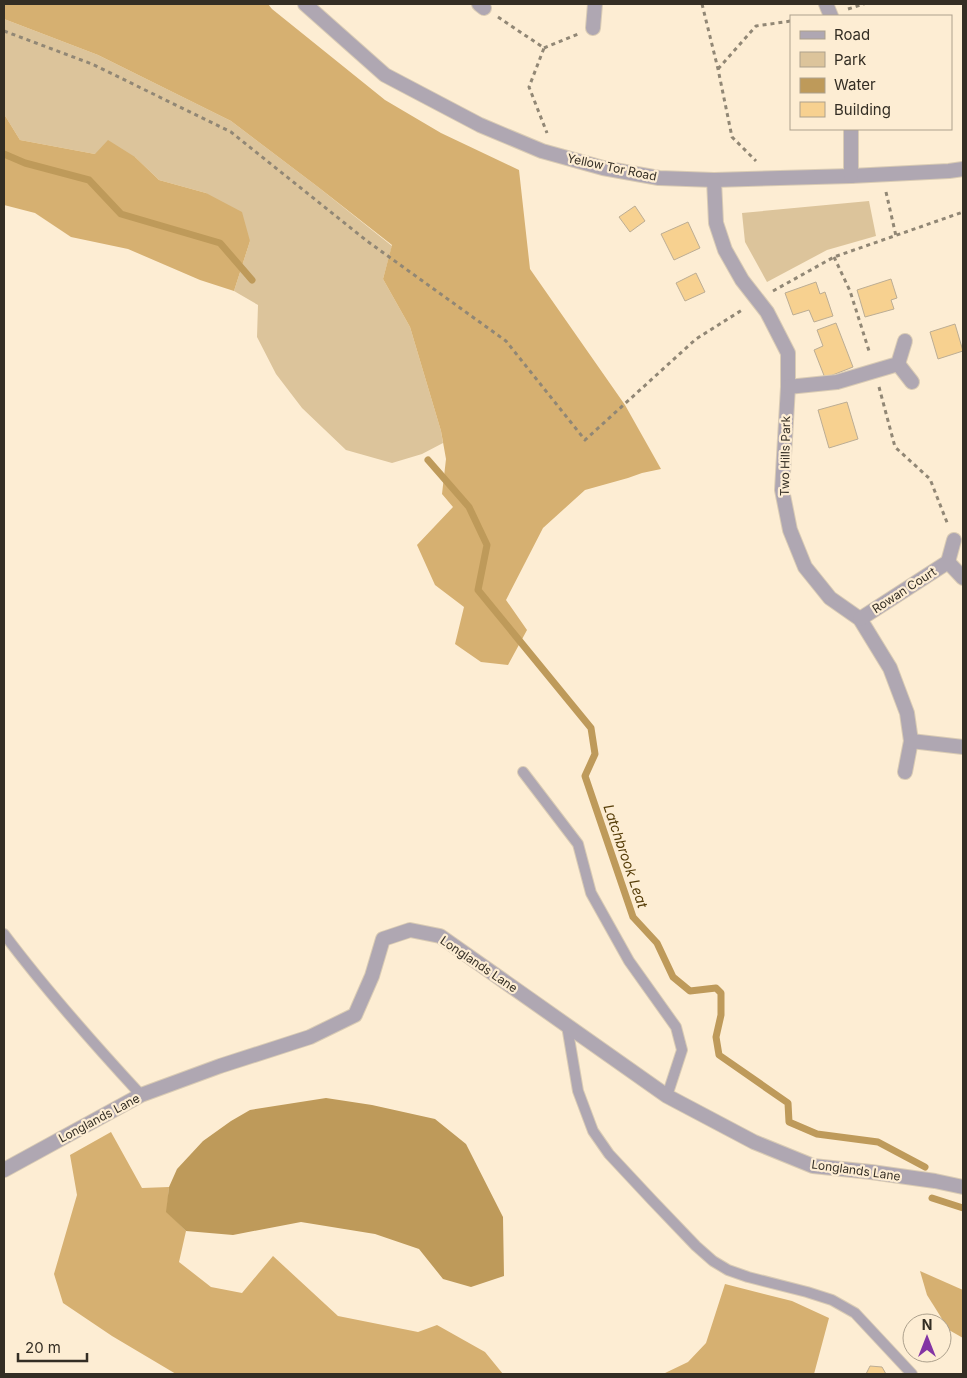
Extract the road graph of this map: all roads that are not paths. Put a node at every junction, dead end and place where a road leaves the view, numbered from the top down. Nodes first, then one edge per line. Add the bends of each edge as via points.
1 (305, 4) edge
2 (595, 4) edge
3 (593, 28) road end
4 (851, 130) edge
5 (963, 169) edge
6 (851, 176) junction
7 (714, 180) junction
8 (905, 342) dead end
9 (898, 364) junction
10 (912, 382) dead end
11 (788, 387) junction
12 (954, 540) road end
13 (948, 562) junction
14 (963, 578) edge
15 (860, 619) junction
16 (911, 741) junction
17 (963, 747) edge
18 (522, 772) dead end
19 (905, 772) dead end
20 (4, 934) edge
21 (567, 1026) junction
22 (141, 1096) junction
23 (667, 1096) junction
24 (4, 1170) edge
25 (963, 1187) edge
26 (912, 1374) edge

1 - 7 street, Yellow Tor Road via 385,75 480,126 542,151 603,168 659,178
2 - 3 street
4 - 6 street
5 - 6 street, Yellow Tor Road
6 - 7 street, Yellow Tor Road
7 - 11 street, Two Hills Park via 716,223 725,250 742,280 767,312 788,353
8 - 9 street
9 - 10 street
9 - 11 street via 837,382
11 - 15 street, Two Hills Park via 782,490 790,530 806,567 830,598
12 - 13 street, Rowan Court
13 - 14 street, Rowan Court
13 - 15 street, Rowan Court
15 - 16 street, Two Hills Park via 890,668 907,713
16 - 17 street
16 - 19 street, Two Hills Park
18 - 23 lane via 578,844 591,893 629,961 676,1027 682,1050
20 - 22 lane via 29,968
21 - 22 street, Longlands Lane via 440,936 410,930 382,940 372,976 355,1015 310,1037
21 - 23 street, Longlands Lane
21 - 26 lane via 578,1091 593,1131 650,1200 696,1246 728,1270 832,1300 855,1313
22 - 24 street, Longlands Lane
23 - 25 street, Longlands Lane via 754,1142 812,1166

